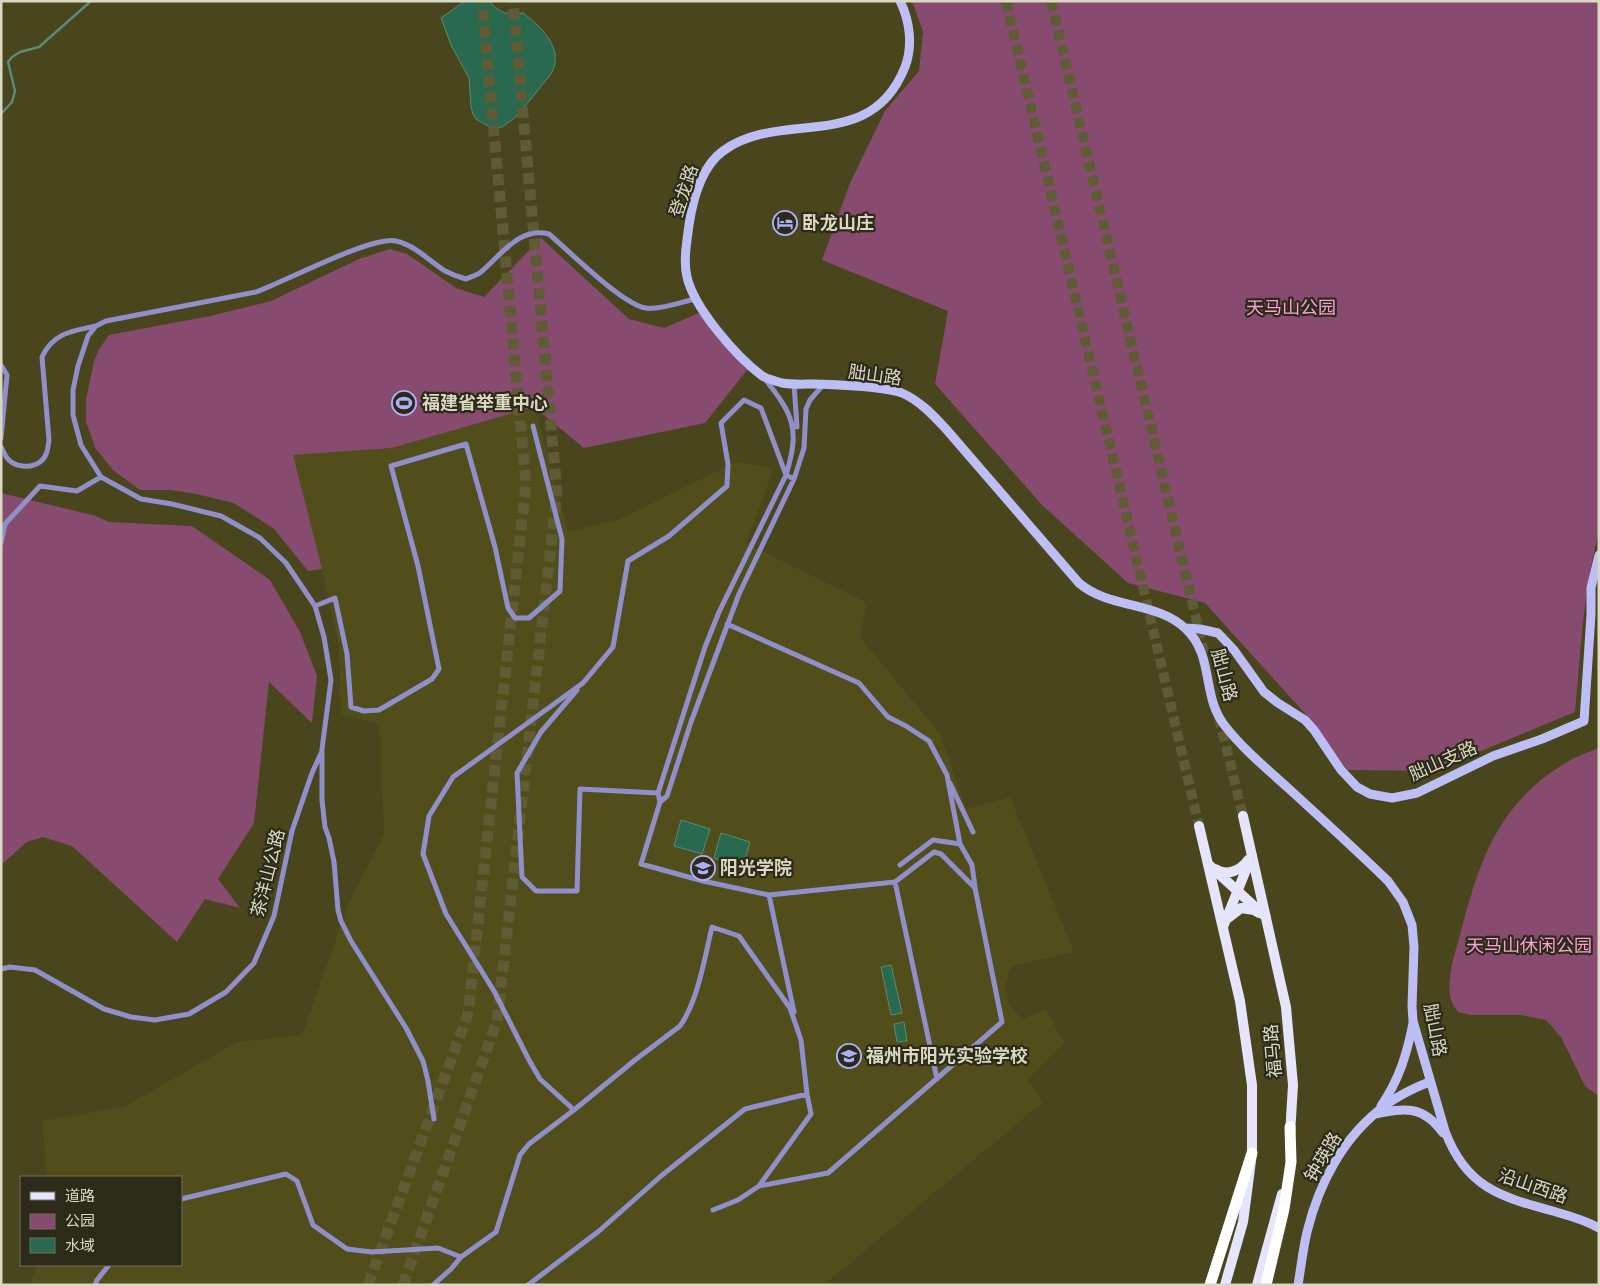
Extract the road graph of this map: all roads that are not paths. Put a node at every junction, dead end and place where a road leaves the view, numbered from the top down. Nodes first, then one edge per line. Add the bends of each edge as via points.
1 (900, 1) edge
2 (695, 299) junction
3 (96, 326) junction
4 (1, 364) edge
5 (762, 376) junction
6 (794, 384) junction
7 (823, 385) junction
8 (533, 426) dead end
9 (805, 426) junction
10 (795, 427) junction
11 (1, 438) edge
12 (1, 447) edge
13 (786, 475) junction
14 (101, 477) junction
15 (794, 479) junction
16 (1, 544) edge
17 (1599, 555) edge
18 (742, 565) junction
19 (750, 570) junction
20 (315, 606) junction
21 (727, 624) junction
22 (1186, 628) junction
23 (702, 656) junction
24 (714, 658) junction
25 (583, 683) junction
26 (322, 749) junction
27 (947, 776) junction
28 (658, 792) junction
29 (660, 802) junction
30 (1242, 816) tunnel mouth
31 (1199, 826) tunnel mouth
32 (973, 832) dead end
33 (960, 844) junction
34 (1252, 855) junction
35 (1208, 864) junction
36 (900, 865) dead end
37 (895, 882) junction
38 (975, 888) junction
39 (1237, 891) junction
40 (769, 895) junction
41 (1266, 917) junction
42 (1223, 928) junction
43 (1, 969) edge
44 (1413, 1021) junction
45 (801, 1040) junction
46 (937, 1079) junction
47 (1429, 1082) junction
48 (807, 1094) junction
49 (574, 1110) junction
50 (1375, 1114) junction
51 (434, 1120) dead end
52 (1290, 1126) junction
53 (1448, 1139) junction
54 (1252, 1154) junction
55 (759, 1186) junction
56 (182, 1199) edge
57 (713, 1210) dead end
58 (1599, 1228) edge
59 (461, 1257) junction
60 (108, 1266) edge
61 (96, 1285) edge
62 (433, 1285) edge
63 (528, 1285) edge
64 (1210, 1285) edge
65 (1225, 1285) edge
66 (1257, 1285) edge
67 (1266, 1285) edge
68 (1298, 1285) edge

1 - 2 street, 登龙路 via 906,17 909,52 896,84 881,102 847,122 754,136 730,147 707,168 692,209 686,252 686,271
2 - 3 street via 646,308 626,300 549,234 539,231 524,234 479,273 466,279 446,272 407,245 394,240 377,242 256,292 106,321
2 - 5 street, 登龙路 via 724,337
3 - 12 street via 68,332 46,347 42,357 49,440 48,451 40,462 29,466 17,465
3 - 14 street via 88,336 78,366 73,390 73,415 82,445
4 - 11 street via 7,375
5 - 6 street, 登龙路
5 - 10 street
6 - 7 street, 登龙路
6 - 10 street
7 - 9 street via 806,409
7 - 22 street, 胐山路 via 893,391 919,402 1086,590 1150,610
8 - 20 street via 562,539 560,591 529,618 515,618 508,608 495,547 466,444 391,466 418,566 439,669 432,679 380,710 364,711 352,707 347,654 336,598
9 - 10 street
9 - 15 street via 804,448
10 - 13 street
13 - 15 street
13 - 18 street
13 - 25 street via 761,408 744,400 721,423 728,464 727,486 669,536 628,561 613,647
14 - 16 street via 77,490 40,486 5,524
14 - 20 street via 141,499 221,516 260,538 286,563
15 - 19 street
17 - 22 street, 胐山支路 via 1591,588 1584,721 1542,740 1493,756 1417,793 1392,798 1370,794 1357,787 1305,720 1264,692 1218,633
18 - 19 street
18 - 23 street
19 - 21 street
20 - 26 street via 331,680
21 - 24 street
21 - 27 street via 859,682 888,717 930,741
22 - 44 street, 胐山路 via 1200,646 1212,700 1224,725 1388,881 1403,902 1414,935
23 - 24 street
23 - 28 street
24 - 29 street via 667,796
25 - 28 street via 541,732 517,773 522,877 536,891 577,892 580,789
25 - 49 street via 453,777 429,816 423,854 446,914 494,991 532,1067 540,1079
26 - 43 street, 茶洋山公路 via 292,832 274,916 254,963 226,992 189,1014 155,1020 104,1009 35,970
26 - 51 street via 322,800 341,921 423,1061
27 - 32 street
27 - 33 street
28 - 29 street
29 - 40 street via 642,864
30 - 34 main road, 福马路
31 - 35 main road, 福马路
33 - 36 street via 933,840
33 - 38 street via 972,865
34 - 35 main road via 1243,866 1232,872 1219,872
34 - 39 main road
34 - 41 main road, 福马路
35 - 39 main road
35 - 42 main road, 福马路
37 - 38 street via 934,852 941,854
37 - 40 street
37 - 46 street
38 - 46 street via 1002,1022
39 - 41 main road
39 - 42 main road
40 - 45 street
41 - 42 main road via 1254,910 1240,908 1230,915
41 - 52 main road, 福马路 via 1288,1020 1292,1085
42 - 54 main road, 福马路 via 1240,1001 1252,1085
44 - 47 street, 胐山路
44 - 50 street via 1398,1078
45 - 48 street
45 - 49 street via 790,1008 739,936 712,927 693,999 680,1026
46 - 55 street via 828,1173
47 - 50 street, 钟瑛路 via 1395,1099
47 - 53 street, 沿山西路
48 - 55 street via 811,1114
48 - 63 street via 745,1109 599,1231
49 - 59 street via 529,1144 520,1155 496,1232
50 - 53 street via 1415,1110 1431,1119
50 - 68 street, 钟瑛路 via 1354,1136 1322,1187 1307,1234
52 - 66 main road, 福马路 via 1282,1196
52 - 67 highway via 1291,1162 1284,1209
53 - 58 street, 沿山西路 via 1462,1165 1485,1186 1511,1199
54 - 64 highway
54 - 65 main road, 福马路 via 1243,1222
55 - 57 street via 738,1200
56 - 59 street via 286,1174 297,1181 313,1226 347,1249 372,1252 438,1248
59 - 62 street
60 - 61 street

